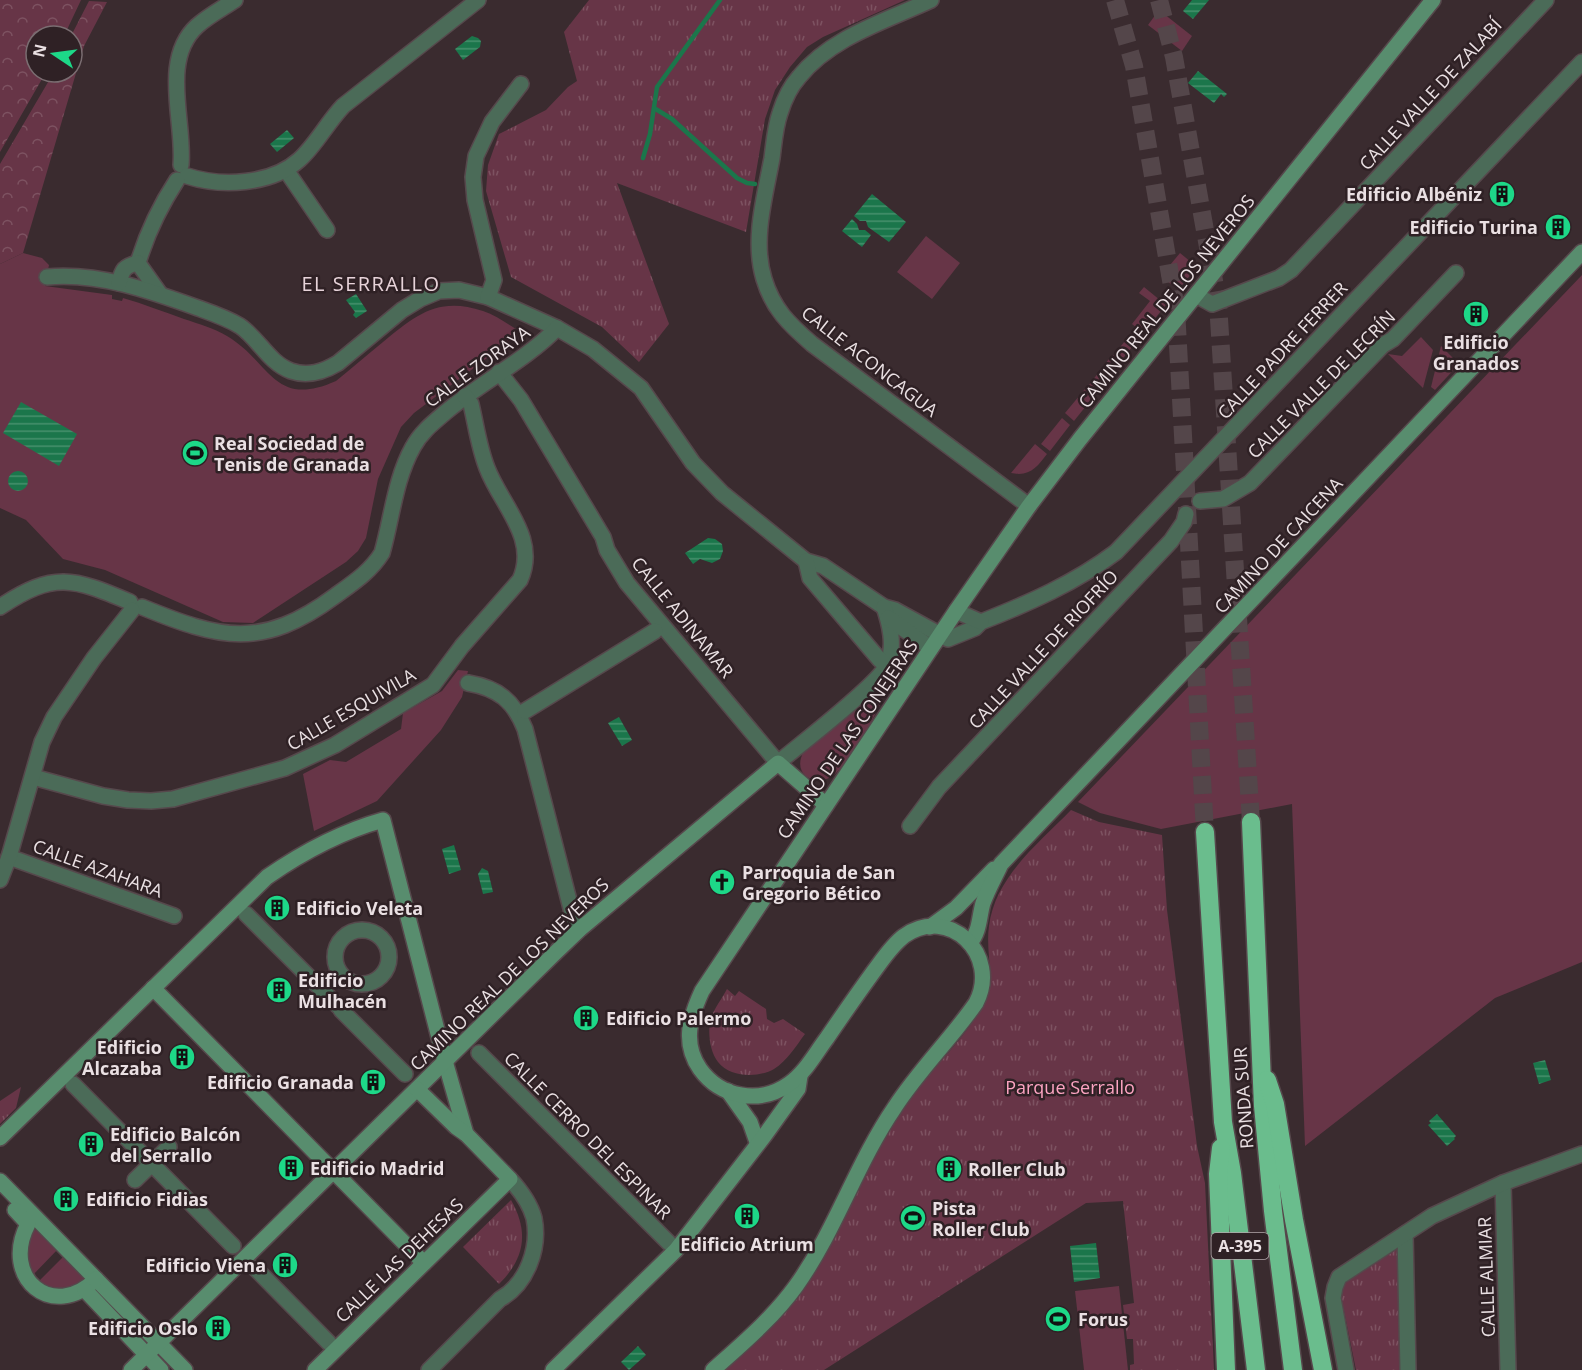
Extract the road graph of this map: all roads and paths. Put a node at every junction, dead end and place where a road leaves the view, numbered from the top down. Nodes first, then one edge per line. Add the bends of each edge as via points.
1 (235, 0) edge
2 (478, 0) edge
3 (932, 0) edge
4 (1433, 0) edge
5 (1546, 0) edge
6 (1582, 63) edge
7 (522, 84) dead end
8 (286, 170) junction
9 (182, 174) junction
10 (327, 230) dead end
11 (1582, 252) edge
12 (138, 263) junction
13 (1456, 273) dead end
14 (47, 277) dead end
15 (119, 283) junction
16 (160, 294) junction
17 (1196, 295) junction
18 (488, 297) junction
19 (557, 328) junction
20 (498, 372) junction
21 (465, 396) junction
22 (1183, 483) junction
23 (1168, 498) junction
24 (1200, 501) junction
25 (1029, 506) junction
26 (1186, 514) junction
27 (806, 561) junction
28 (135, 606) junction
29 (0, 607) edge
30 (956, 611) junction
31 (886, 613) junction
32 (981, 622) junction
33 (656, 631) dead end
34 (936, 641) junction
35 (887, 666) junction
36 (468, 683) dead end
37 (525, 711) dead end
38 (777, 763) junction
39 (33, 777) junction
40 (826, 805) junction
41 (1251, 822) tunnel mouth
42 (910, 826) dead end
43 (1205, 832) tunnel mouth
44 (9, 857) junction
45 (1001, 864) junction
46 (0, 880) edge
47 (967, 896) junction
48 (982, 906) junction
49 (956, 908) junction
50 (246, 914) dead end
51 (174, 916) dead end
52 (930, 927) junction
53 (580, 929) junction
54 (950, 930) junction
55 (970, 943) junction
56 (153, 988) junction
57 (479, 1053) dead end
58 (445, 1061) junction
59 (1261, 1063) junction
60 (801, 1073) junction
61 (405, 1074) dead end
62 (73, 1084) dead end
63 (417, 1089) junction
64 (728, 1091) junction
65 (1223, 1122) junction
66 (466, 1134) junction
67 (0, 1138) edge
68 (758, 1142) junction
69 (169, 1147) dead end
70 (1582, 1154) edge
71 (152, 1164) junction
72 (333, 1171) junction
73 (510, 1179) junction
74 (135, 1180) dead end
75 (0, 1181) edge
76 (1503, 1183) junction
77 (0, 1195) edge
78 (32, 1220) junction
79 (1405, 1234) junction
80 (669, 1243) dead end
81 (233, 1246) dead end
82 (424, 1263) junction
83 (256, 1269) dead end
84 (96, 1279) junction
85 (85, 1290) junction
86 (158, 1342) junction
87 (329, 1343) dead end
88 (146, 1355) junction
89 (131, 1370) edge
90 (161, 1370) edge
91 (186, 1370) edge
92 (315, 1370) edge
93 (429, 1370) edge
94 (553, 1370) edge
95 (713, 1370) edge
96 (1226, 1370) edge
97 (1256, 1370) edge
98 (1293, 1370) edge
99 (1323, 1370) edge
100 (1346, 1370) edge
101 (1408, 1370) edge
102 (1508, 1370) edge

1 - 9 street via 196,27 179,54 177,102
2 - 8 street via 343,106 300,159
3 - 25 street, CALLE ACONCAGUA via 830,49 798,77 787,94 779,115 760,228 764,278 782,317 812,344
4 - 17 street, CAMINO REAL DE LOS NEVEROS
5 - 17 street, CALLE VALLE DE ZALABÍ via 1291,270 1212,304
6 - 22 street, CALLE PADRE FERRER
7 - 18 street via 492,122 476,156 475,200 494,280
8 - 9 street via 261,179 226,182 201,181
8 - 10 street
9 - 12 street via 160,206
11 - 45 street, CAMINO DE CAICENA
12 - 15 street via 122,270
12 - 16 street
13 - 24 street, CALLE VALLE DE LECRÍN via 1250,483 1223,498
14 - 15 street via 65,275
15 - 16 street
16 - 18 street via 240,326 278,364 289,371 307,374 338,363 420,299 439,291 459,290
17 - 25 street, CAMINO REAL DE LOS NEVEROS
18 - 19 street
19 - 20 street, CALLE ZORAYA
19 - 27 street via 593,349 641,388 693,463 722,493
20 - 21 street, CALLE ZORAYA
20 - 38 street, CALLE ADINAMAR via 521,400 627,583
21 - 28 street, CALLE ZORAYA via 427,427 414,445 401,475 382,553 375,564 325,604 266,631 231,635
21 - 39 street, CALLE ESQUIVILA via 471,404 487,468 520,532 527,555 520,580 433,685 306,759 258,777 173,799 128,800
22 - 23 street, CALLE PADRE FERRER
22 - 24 street
23 - 26 street
23 - 32 street, CALLE PADRE FERRER via 1116,552 1094,568 1044,596
24 - 26 street, CALLE VALLE DE RIOFRÍO
25 - 30 street, CAMINO REAL DE LOS NEVEROS
26 - 42 street, CALLE VALLE DE RIOFRÍO via 1171,542 939,787
27 - 31 street via 823,566
27 - 35 street via 810,578
28 - 29 street, CALLE ZORAYA via 76,582 57,582 25,591
28 - 39 street via 54,717 42,742
30 - 32 street
30 - 34 street, CAMINO REAL DE LOS NEVEROS
31 - 34 street
31 - 35 street via 891,654
32 - 34 street, CALLE PADRE FERRER via 959,636
33 - 37 street
34 - 40 street, CAMINO DE LAS CONEJERAS
35 - 38 street, CAMINO REAL DE LOS NEVEROS via 869,686
36 - 53 street via 500,694 519,715
38 - 40 street, CALLE ADINAMAR
38 - 53 street, CAMINO REAL DE LOS NEVEROS
39 - 44 street
40 - 64 street, CAMINO DE LAS CONEJERAS via 715,970 692,1015 689,1036 694,1057 709,1080
41 - 59 highway, RONDA SUR / A-395
43 - 65 highway, RONDA SUR / A-395
44 - 46 street
44 - 51 street, CALLE AZAHARA
45 - 47 street, CAMINO DE CAICENA
45 - 48 street, CAMINO DE CAICENA
47 - 48 street
47 - 49 street, CAMINO DE CAICENA
48 - 55 street, CAMINO DE CAICENA via 976,935
49 - 52 street, CAMINO DE CAICENA
49 - 54 street, CAMINO DE CAICENA
50 - 61 street via 321,983
52 - 54 street
52 - 60 street, CAMINO DE LAS CONEJERAS via 910,933 896,943
53 - 58 street, CAMINO REAL DE LOS NEVEROS
54 - 55 street
55 - 95 street via 983,971 976,1003 895,1106 796,1286 762,1326
56 - 58 street via 267,877 318,844 383,819
56 - 67 street
56 - 72 street
57 - 80 street, CALLE CERRO DEL ESPINAR
58 - 63 street, CAMINO REAL DE LOS NEVEROS
58 - 66 street
59 - 98 highway, RONDA SUR / A-395 via 1273,1211
59 - 99 highway via 1275,1104
60 - 64 street, CAMINO DE LAS CONEJERAS via 767,1094 751,1096
60 - 68 street via 798,1089
62 - 71 street
63 - 66 street
63 - 72 street, CAMINO REAL DE LOS NEVEROS
64 - 68 street via 750,1122
65 - 96 highway via 1218,1174
65 - 97 highway, RONDA SUR / A-395
66 - 73 street
68 - 94 street via 676,1250
69 - 71 street
70 - 76 street
71 - 74 street
71 - 81 street
72 - 82 street
72 - 86 street, CAMINO REAL DE LOS NEVEROS
73 - 82 street, CALLE LAS DEHESAS
73 - 93 street via 534,1217 536,1235 527,1270 508,1295
75 - 78 street
76 - 79 street via 1432,1216
76 - 102 street, CALLE ALMIAR
77 - 78 street
78 - 84 street
78 - 85 street via 19,1246 18,1260 30,1284 40,1292 64,1297
79 - 100 street via 1339,1278 1335,1287 1333,1298
79 - 101 street
82 - 92 street, CALLE LAS DEHESAS
83 - 87 street
84 - 85 street
84 - 86 street
85 - 88 street
86 - 88 street, CAMINO REAL DE LOS NEVEROS
86 - 91 street
88 - 89 street, CAMINO REAL DE LOS NEVEROS
88 - 90 street

